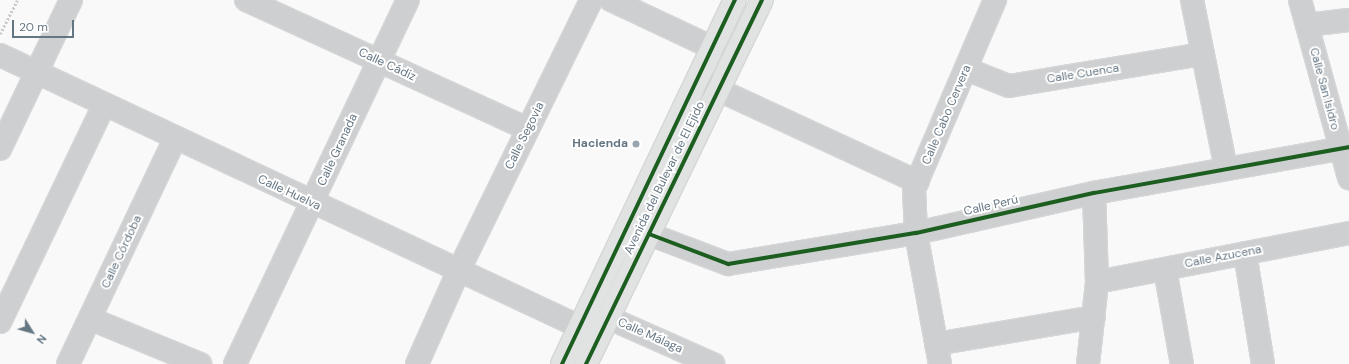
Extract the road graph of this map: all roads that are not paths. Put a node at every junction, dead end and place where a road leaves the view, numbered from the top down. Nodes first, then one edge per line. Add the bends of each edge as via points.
1 (71, 0) edge
2 (246, 0) edge
3 (408, 0) edge
4 (591, 0) edge
5 (611, 0) edge
6 (735, 0) edge
7 (762, 0) edge
8 (995, 0) edge
9 (1192, 0) edge
10 (1300, 0) edge
11 (1349, 20) edge
12 (1307, 25) junction
13 (712, 48) junction
14 (1202, 54) junction
15 (0, 55) edge
16 (378, 62) junction
17 (966, 69) junction
18 (37, 73) junction
19 (697, 80) junction
20 (720, 89) junction
21 (104, 105) junction
22 (528, 129) junction
23 (175, 139) junction
24 (1344, 148) edge
25 (0, 149) edge
26 (1226, 169) junction
27 (1349, 178) edge
28 (918, 182) junction
29 (1094, 193) junction
30 (313, 204) junction
31 (916, 233) junction
32 (1349, 233) edge
33 (649, 234) junction
34 (1245, 253) junction
35 (1165, 269) junction
36 (458, 272) junction
37 (1097, 282) junction
38 (1094, 317) junction
39 (609, 318) junction
40 (91, 319) junction
41 (0, 322) edge
42 (580, 327) junction
43 (938, 354) edge
44 (68, 364) edge
45 (200, 364) edge
46 (235, 364) edge
47 (417, 364) edge
48 (562, 364) edge
49 (586, 364) edge
50 (714, 364) edge
51 (1088, 364) edge
52 (1182, 364) edge
53 (1264, 364) edge

1 - 18 street
2 - 16 street, Calle Cádiz
3 - 16 street, Calle Granada
4 - 22 street, Calle Segovia
5 - 13 street
6 - 13 main road, Avenida del Bulevar de El Ejido
7 - 20 main road, Avenida del Bulevar de El Ejido
8 - 17 street, Calle Cabo Cervera
9 - 14 street
10 - 12 street, Calle San Isidro
11 - 12 street
12 - 24 street, Calle San Isidro
13 - 19 main road, Avenida del Bulevar de El Ejido
14 - 17 street, Calle Cuenca via 1009,86
14 - 26 street
15 - 18 street, Calle Huelva
16 - 22 street, Calle Cádiz
16 - 30 street, Calle Granada
17 - 28 street, Calle Cabo Cervera
18 - 21 street, Calle Huelva
18 - 25 street
19 - 20 street
19 - 42 main road, Avenida del Bulevar de El Ejido
20 - 28 street
20 - 33 main road, Avenida del Bulevar de El Ejido
21 - 23 street, Calle Huelva
21 - 41 street
22 - 36 street, Calle Segovia
23 - 30 street, Calle Huelva
23 - 40 street, Calle Córdoba
24 - 26 street, Calle Perú
24 - 27 street, Calle San Isidro
26 - 29 street, Calle Perú
28 - 31 street, Calle Cabo Cervera via 914,189
29 - 31 street, Calle Perú
29 - 37 street
30 - 36 street, Calle Huelva
30 - 46 street, Calle Granada
31 - 33 street, Calle Perú via 728,264
31 - 43 street, Calle Cabo Cervera
32 - 34 street, Calle Azucena
33 - 39 main road, Avenida del Bulevar de El Ejido
34 - 35 street, Calle Azucena
34 - 53 street
35 - 37 street, Calle Azucena
35 - 52 street
36 - 42 street, Calle Huelva
36 - 47 street, Calle Segovia
37 - 38 street
38 - 43 street
38 - 51 street
39 - 49 main road, Avenida del Bulevar de El Ejido
39 - 50 street, Calle Málaga
40 - 44 street, Calle Córdoba
40 - 45 street
42 - 48 main road, Avenida del Bulevar de El Ejido

